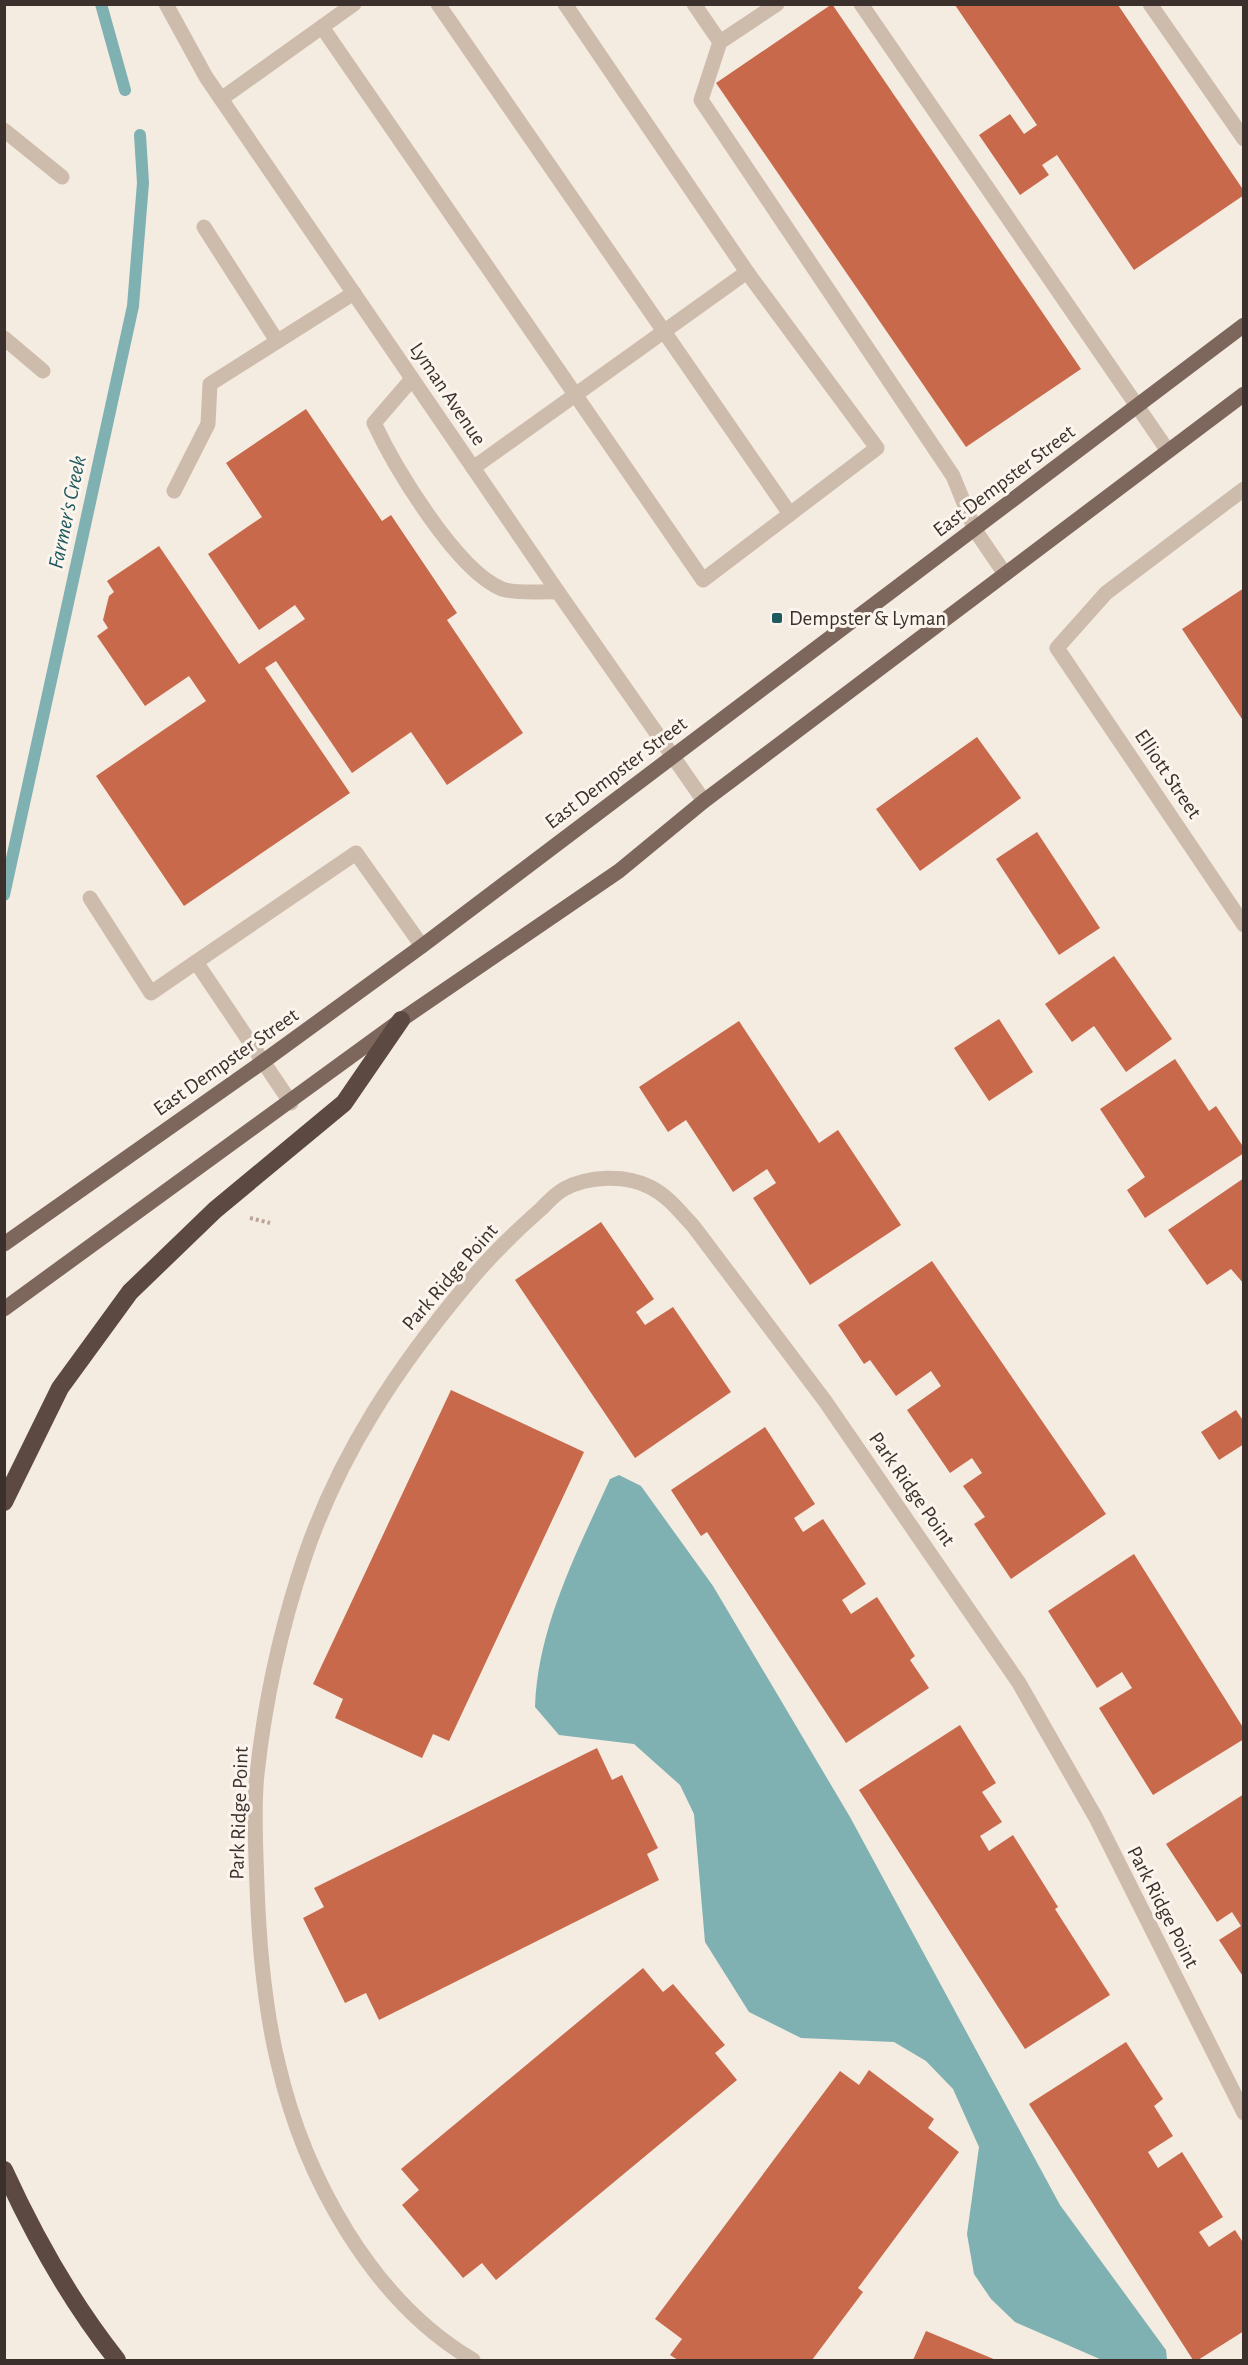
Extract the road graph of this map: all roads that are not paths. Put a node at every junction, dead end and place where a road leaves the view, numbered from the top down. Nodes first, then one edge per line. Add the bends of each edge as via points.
1 (166, 4) edge
2 (354, 4) edge
3 (438, 4) edge
4 (565, 4) edge
5 (694, 4) edge
6 (777, 4) edge
7 (861, 4) edge
8 (1150, 4) edge
9 (322, 27) junction
10 (720, 42) junction
11 (221, 99) junction
12 (4, 130) edge
13 (1244, 139) edge
14 (62, 177) dead end
15 (204, 227) dead end
16 (747, 272) junction
17 (354, 293) junction
18 (1244, 325) edge
19 (663, 333) junction
20 (4, 338) edge
21 (277, 342) junction
22 (43, 371) dead end
23 (412, 378) junction
24 (1244, 394) edge
25 (575, 395) junction
26 (1135, 407) junction
27 (1168, 451) junction
28 (473, 468) junction
29 (1244, 489) edge
30 (174, 491) dead end
31 (789, 514) junction
32 (975, 530) junction
33 (1005, 574) junction
34 (558, 592) junction
35 (673, 756) junction
36 (704, 801) junction
37 (90, 898) dead end
38 (1244, 925) edge
39 (422, 946) junction
40 (196, 963) junction
41 (401, 1020) junction
42 (264, 1061) junction
43 (291, 1103) junction
44 (4, 1244) edge
45 (4, 1309) edge
46 (4, 1502) edge
47 (1244, 2113) edge
48 (4, 2170) edge
49 (117, 2361) edge
50 (472, 2361) edge

1 - 11 street, Lyman Avenue
2 - 9 street
3 - 19 street
4 - 16 street
5 - 10 street
6 - 10 street
7 - 26 street
8 - 13 street
9 - 11 street
9 - 25 street
10 - 32 street via 701,100 952,476
11 - 17 street, Lyman Avenue
12 - 14 street
15 - 21 street
16 - 19 street
16 - 31 street via 876,448
17 - 21 street
17 - 23 street, Lyman Avenue
18 - 26 main road, East Dempster Street
19 - 25 street
19 - 31 street
20 - 22 street
21 - 30 street via 210,384 208,424
23 - 28 street, Lyman Avenue
23 - 34 street via 374,423 388,452 425,507 466,564 503,589
24 - 27 main road
25 - 28 street
25 - 31 street via 702,580
26 - 27 street
26 - 32 main road, East Dempster Street
27 - 33 main road
28 - 34 street, Lyman Avenue
29 - 38 street, Elliott Street via 1106,593 1057,648
32 - 33 street
32 - 35 main road, East Dempster Street
33 - 36 main road
34 - 35 street, Lyman Avenue
35 - 36 street, Lyman Avenue
35 - 39 main road, East Dempster Street
36 - 41 main road via 619,871
37 - 40 street via 152,993
39 - 40 street via 356,853
39 - 42 main road, East Dempster Street
40 - 42 street
41 - 43 main road
41 - 46 highway via 344,1103 215,1210 130,1292 60,1388
42 - 43 street
42 - 44 main road, East Dempster Street
43 - 45 main road
47 - 50 street, Park Ridge Point via 1060,1753 1019,1683 825,1401 670,1200 648,1186 622,1179 592,1179 562,1190 488,1258 436,1320 380,1398 336,1478 306,1554 267,1700 256,1778 258,1910 264,1987 278,2064 297,2127 331,2203 394,2297 424,2327
48 - 49 highway via 31,2230 88,2324

